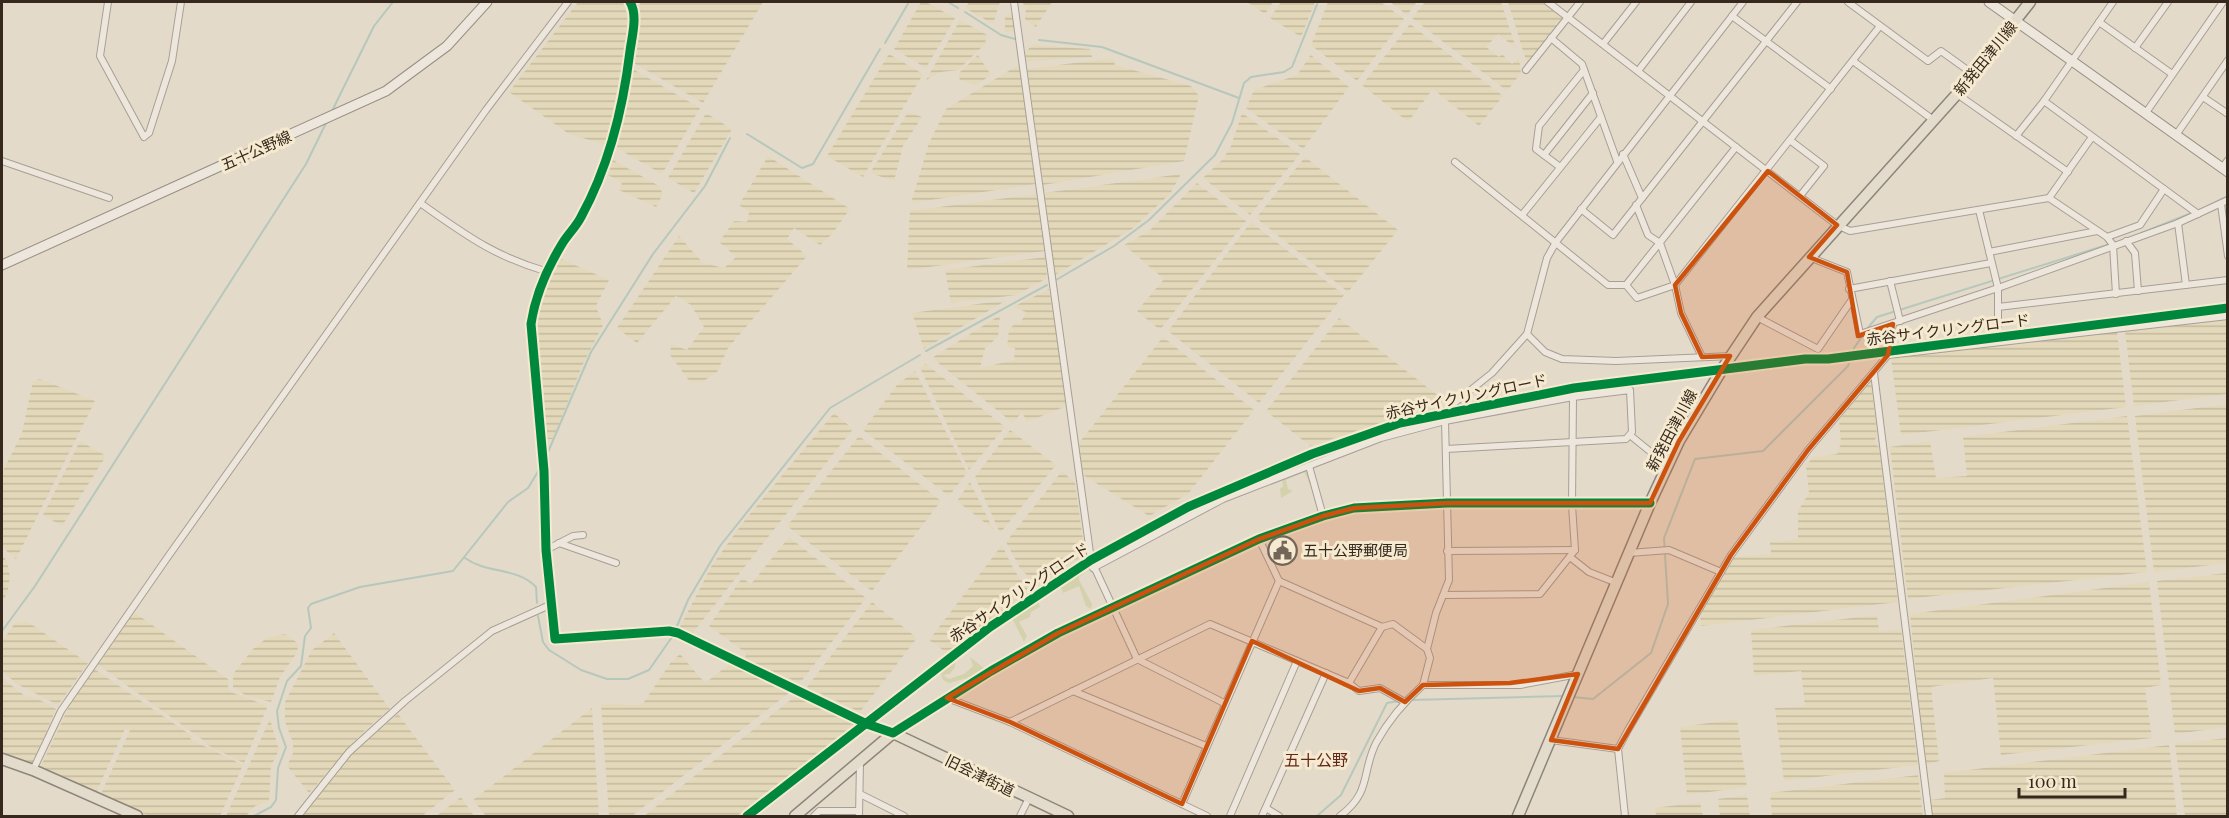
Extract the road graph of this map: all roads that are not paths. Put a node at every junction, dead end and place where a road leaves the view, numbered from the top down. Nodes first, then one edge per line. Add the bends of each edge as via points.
1 (108, 2) edge
2 (181, 2) edge
3 (487, 2) edge
4 (568, 2) edge
5 (630, 2) edge
6 (1014, 2) edge
7 (1548, 2) edge
8 (1580, 2) edge
9 (1636, 2) edge
10 (1691, 2) edge
11 (1743, 2) edge
12 (1797, 2) edge
13 (1848, 2) edge
14 (1989, 2) edge
15 (2030, 2) edge
16 (2113, 2) edge
17 (2168, 2) edge
18 (2223, 2) edge
19 (2228, 5) edge
20 (1732, 15) junction
21 (1568, 17) junction
22 (2015, 22) junction
23 (2098, 22) junction
24 (1880, 26) junction
25 (1551, 38) junction
26 (1766, 42) junction
27 (1603, 44) junction
28 (2135, 48) junction
29 (2228, 60) edge
30 (1853, 61) junction
31 (2071, 61) junction
32 (1526, 70) dead end
33 (1584, 70) junction
34 (1638, 71) junction
35 (1973, 74) junction
36 (2172, 74) junction
37 (1831, 89) junction
38 (1593, 93) junction
39 (1957, 94) junction
40 (1669, 95) junction
41 (2203, 96) junction
42 (2044, 101) junction
43 (2145, 114) junction
44 (2228, 114) edge
45 (1601, 117) junction
46 (1932, 119) junction
47 (1702, 122) junction
48 (2176, 135) junction
49 (2016, 136) junction
50 (2092, 136) junction
51 (1791, 141) junction
52 (1736, 147) junction
53 (1623, 154) junction
54 (1544, 155) junction
55 (2, 161) edge
56 (1617, 161) junction
57 (1455, 162) dead end
58 (1560, 167) junction
59 (2226, 167) edge
60 (1768, 171) junction
61 (2068, 172) junction
62 (2164, 189) junction
63 (1800, 196) junction
64 (109, 198) dead end
65 (1642, 198) junction
66 (2049, 198) junction
67 (2224, 202) edge
68 (420, 203) junction
69 (1636, 205) junction
70 (1581, 209) junction
71 (1979, 210) junction
72 (2198, 214) junction
73 (1522, 215) junction
74 (2178, 223) junction
75 (1838, 225) junction
76 (2097, 231) junction
77 (2107, 237) junction
78 (2227, 240) edge
79 (2126, 241) junction
80 (1557, 242) junction
81 (1660, 243) junction
82 (2113, 245) junction
83 (1989, 252) junction
84 (1809, 256) junction
85 (2228, 256) edge
86 (1991, 263) junction
87 (2, 265) edge
88 (548, 272) junction
89 (2228, 280) edge
90 (1890, 281) junction
91 (1626, 285) junction
92 (1675, 285) junction
93 (2186, 285) junction
94 (1998, 288) junction
95 (1849, 289) junction
96 (2138, 291) junction
97 (2116, 294) junction
98 (1851, 301) junction
99 (1998, 307) junction
100 (1757, 316) junction
101 (2228, 316) edge
102 (1897, 322) junction
103 (1998, 326) dead end
104 (1527, 333) junction
105 (1888, 355) junction
106 (1732, 356) junction
107 (1702, 357) junction
108 (1874, 373) junction
109 (1573, 397) junction
110 (1445, 421) junction
111 (1631, 436) junction
112 (1573, 440) junction
113 (1446, 449) junction
114 (1309, 466) junction
115 (1668, 466) junction
116 (1650, 503) junction
117 (1446, 504) junction
118 (1572, 505) junction
119 (1323, 516) junction
120 (583, 535) dead end
121 (1259, 539) junction
122 (559, 543) junction
123 (546, 550) junction
124 (1575, 550) junction
125 (1447, 551) junction
126 (1629, 553) junction
127 (1570, 557) junction
128 (615, 563) dead end
129 (1093, 568) junction
130 (1721, 572) junction
131 (1279, 581) junction
132 (1617, 583) junction
133 (1444, 595) junction
134 (552, 604) junction
135 (1111, 609) junction
136 (1382, 627) junction
137 (1252, 641) junction
138 (1427, 649) junction
139 (1137, 659) junction
140 (1298, 661) junction
141 (1326, 673) junction
142 (1578, 674) junction
143 (1349, 683) junction
144 (1423, 684) junction
145 (1073, 692) junction
146 (948, 698) junction
147 (1405, 702) junction
148 (1224, 703) junction
149 (1010, 722) junction
150 (893, 733) junction
151 (1551, 740) junction
152 (1206, 746) junction
153 (1618, 749) junction
154 (2, 759) edge
155 (860, 761) junction
156 (33, 770) junction
157 (860, 794) junction
158 (1029, 798) junction
159 (814, 801) junction
160 (1182, 804) junction
161 (1266, 808) junction
162 (859, 814) edge
163 (137, 816) edge
164 (298, 816) edge
165 (795, 816) edge
166 (814, 816) edge
167 (904, 816) edge
168 (1020, 816) edge
169 (1068, 816) edge
170 (1207, 816) edge
171 (1230, 816) edge
172 (1262, 816) edge
173 (1279, 816) edge
174 (1340, 816) edge
175 (1518, 816) edge
176 (1625, 816) edge
177 (1929, 816) edge

1 - 2 street via 100,56 144,137 149,134 172,61
3 - 87 street, 五十公野線 via 447,46 386,91
4 - 68 street
5 - 88 street via 634,23 628,64 604,169
6 - 129 street
7 - 21 street
8 - 21 street
9 - 27 street
10 - 34 street
11 - 20 street
12 - 26 street
13 - 24 street
14 - 22 street
15 - 22 main road, 新発田津川線
16 - 23 street
17 - 28 street
18 - 19 street
18 - 36 street
20 - 26 street
20 - 40 street
21 - 25 street
21 - 27 street
22 - 31 street
22 - 35 main road, 新発田津川線
23 - 28 street
23 - 31 street
24 - 30 street
24 - 35 street via 1929,61 1941,51
25 - 32 street
25 - 33 street
26 - 37 street
26 - 47 street
27 - 34 street
28 - 36 street
29 - 41 street
30 - 37 street
30 - 46 street
31 - 42 street
31 - 43 street
33 - 38 street
33 - 54 street via 1539,126 1536,149
34 - 40 street
35 - 39 main road, 新発田津川線
36 - 43 street
37 - 51 street
38 - 45 street
38 - 54 street
39 - 46 main road, 新発田津川線
39 - 49 street
40 - 47 street
40 - 53 street
41 - 44 street
41 - 48 street
42 - 49 street
42 - 50 street
43 - 48 street
45 - 56 street
45 - 58 street
46 - 75 main road, 新発田津川線
47 - 52 street
47 - 65 street
48 - 59 street
49 - 61 street
50 - 61 street
50 - 62 street
51 - 60 street
51 - 63 street via 1824,166
52 - 60 street
52 - 81 street
53 - 56 street
53 - 65 street
54 - 58 street
55 - 64 street
56 - 70 street
57 - 73 street
58 - 73 street
60 - 63 street
60 - 92 street
61 - 66 street
62 - 72 street
62 - 77 street via 2140,225
63 - 75 street
65 - 69 street
66 - 71 street
66 - 76 street
67 - 72 street
67 - 78 street
68 - 88 street via 483,248
68 - 156 street via 61,711
69 - 70 street via 1613,235
69 - 81 street via 1648,235
70 - 80 street
71 - 75 street via 1850,231
71 - 83 street
72 - 74 street
73 - 80 street
74 - 79 street
74 - 93 street
75 - 84 main road, 新発田津川線
76 - 77 street
76 - 83 street
77 - 82 street
78 - 85 street
79 - 82 street
79 - 96 street via 2135,253
80 - 91 street via 1608,285
80 - 104 street via 1547,258
81 - 91 street
81 - 92 street
82 - 94 street
82 - 97 street
83 - 86 street
84 - 95 street via 1847,272
84 - 100 main road, 新発田津川線
86 - 90 street
86 - 94 street
88 - 123 street via 533,308 531,324 544,471
89 - 93 street
90 - 95 street
90 - 102 street
91 - 92 street via 1637,298
92 - 107 street via 1681,313
93 - 96 street
94 - 99 street
94 - 102 street
95 - 98 street
96 - 97 street
97 - 99 street
98 - 100 street via 1818,349
98 - 102 street via 1864,334
99 - 103 street
100 - 106 main road, 新発田津川線
101 - 105 street
102 - 105 street
104 - 107 street via 1545,352 1562,359
104 - 110 street via 1492,372 1452,405
105 - 108 street
106 - 107 street
106 - 115 main road, 新発田津川線 via 1692,417
108 - 130 street via 1808,450
108 - 177 street
109 - 110 street
109 - 111 street via 1630,390
109 - 112 street
110 - 113 street
110 - 114 street via 1381,438
111 - 112 street
111 - 115 street
112 - 113 street
112 - 118 street
113 - 117 street
114 - 119 street
114 - 129 street via 1222,499
115 - 116 main road, 新発田津川線
116 - 118 street
116 - 126 main road, 新発田津川線
117 - 118 street
117 - 119 street via 1354,508
117 - 125 street
118 - 124 street
119 - 121 street
120 - 122 street
121 - 131 street
121 - 135 street
122 - 123 street
122 - 128 street
123 - 134 street
124 - 125 street
124 - 127 street
125 - 133 street via 1449,580
126 - 130 street via 1669,550
126 - 132 main road, 新発田津川線
127 - 132 street via 1589,572
127 - 133 street via 1540,594
129 - 135 street
130 - 153 street
131 - 136 street
131 - 137 street
132 - 142 main road, 新発田津川線
133 - 138 street
134 - 150 street via 555,639 678,633
134 - 164 street via 492,631 405,700 350,752
135 - 139 street
135 - 146 street via 1058,633
136 - 138 street via 1393,624
136 - 143 street
137 - 139 street via 1210,624
137 - 140 street
137 - 148 street
138 - 144 street via 1430,658
139 - 145 street
139 - 148 street
140 - 141 street
140 - 171 street
141 - 143 street
141 - 161 street
142 - 144 street via 1520,685
142 - 151 main road, 新発田津川線
143 - 147 street via 1359,691 1380,688
144 - 147 street
145 - 149 street
145 - 152 street
146 - 149 street
146 - 150 street
147 - 174 street via 1376,744 1362,794
148 - 152 street
149 - 160 street
150 - 155 main road
150 - 158 main road, 旧会津街道
151 - 153 street
151 - 175 main road, 新発田津川線
152 - 160 street
153 - 176 street
154 - 156 main road
155 - 157 street
155 - 159 main road
156 - 163 main road
157 - 162 street
157 - 167 street
158 - 168 street
158 - 169 main road, 旧会津街道
159 - 165 main road
159 - 166 street
160 - 170 street
161 - 172 street
161 - 173 street
162 - 166 street via 819,811

